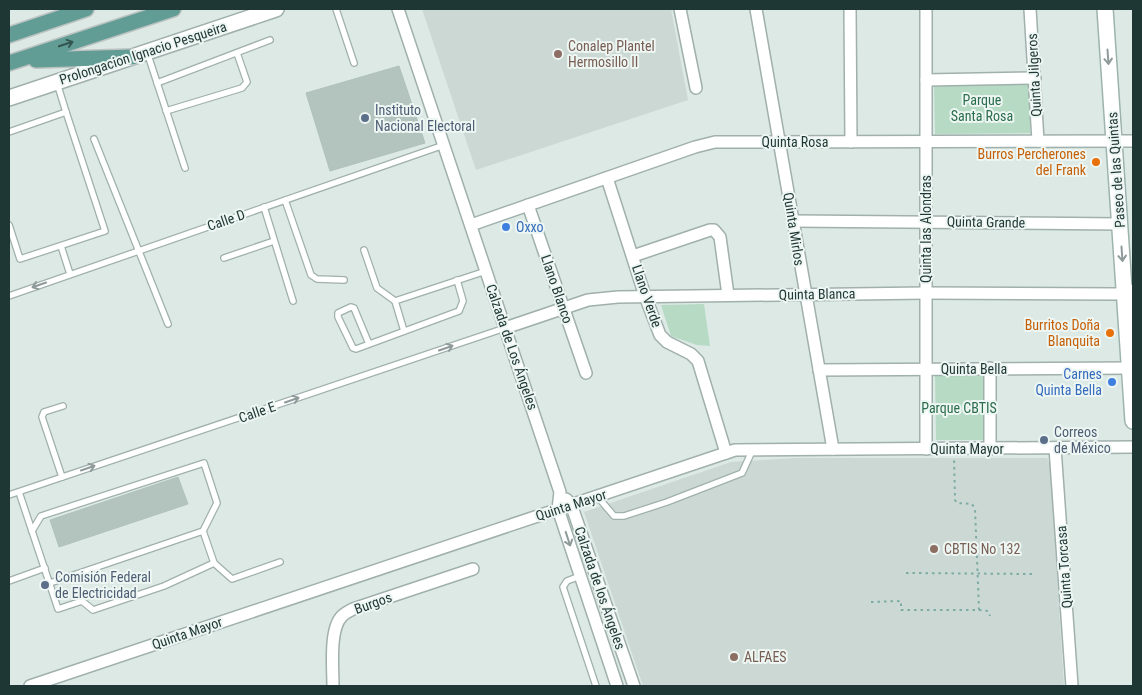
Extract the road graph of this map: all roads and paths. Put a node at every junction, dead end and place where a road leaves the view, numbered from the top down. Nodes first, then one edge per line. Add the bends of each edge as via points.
1 (173, 9) edge
2 (276, 9) edge
3 (336, 9) edge
4 (398, 9) edge
5 (680, 9) edge
6 (756, 9) edge
7 (850, 9) edge
8 (926, 9) edge
9 (1030, 9) edge
10 (1105, 9) edge
11 (79, 10) edge
12 (9, 35) edge
13 (270, 40) dead end
14 (147, 52) junction
15 (237, 53) junction
16 (132, 57) junction
17 (14, 62) edge
18 (354, 63) dead end
19 (1034, 78) junction
20 (926, 80) junction
21 (56, 82) junction
22 (157, 83) junction
23 (696, 88) dead end
24 (9, 98) edge
25 (166, 111) junction
26 (66, 112) junction
27 (9, 132) edge
28 (94, 139) dead end
29 (1038, 141) junction
30 (1114, 141) junction
31 (1133, 141) edge
32 (779, 142) junction
33 (851, 142) junction
34 (926, 142) junction
35 (444, 145) junction
36 (185, 168) dead end
37 (607, 178) junction
38 (285, 200) junction
39 (528, 206) junction
40 (264, 207) junction
41 (793, 221) junction
42 (926, 222) junction
43 (1120, 224) junction
44 (9, 225) edge
45 (471, 225) junction
46 (274, 241) junction
47 (61, 246) junction
48 (364, 250) dead end
49 (139, 251) junction
50 (633, 256) junction
51 (224, 258) dead end
52 (486, 271) junction
53 (70, 274) junction
54 (344, 280) dead end
55 (458, 280) junction
56 (1129, 291) edge
57 (926, 293) junction
58 (805, 294) junction
59 (728, 295) junction
60 (9, 296) edge
61 (645, 296) junction
62 (293, 301) dead end
63 (395, 301) junction
64 (564, 309) junction
65 (168, 324) dead end
66 (505, 328) junction
67 (404, 331) junction
68 (368, 344) junction
69 (990, 368) junction
70 (1130, 368) junction
71 (926, 369) junction
72 (819, 370) junction
73 (586, 373) dead end
74 (63, 406) dead end
75 (1133, 421) edge
76 (1133, 447) edge
77 (1055, 448) junction
78 (753, 449) junction
79 (833, 449) junction
80 (926, 449) junction
81 (954, 449) junction
82 (990, 449) junction
83 (726, 454) junction
84 (62, 477) junction
85 (19, 492) junction
86 (560, 492) junction
87 (9, 495) edge
88 (597, 496) junction
89 (571, 504) junction
90 (558, 509) junction
91 (32, 532) junction
92 (203, 532) junction
93 (280, 562) dead end
94 (214, 563) junction
95 (44, 568) junction
96 (473, 568) dead end
97 (978, 572) junction
98 (906, 573) dead end
99 (1032, 574) dead end
100 (580, 576) junction
101 (9, 581) edge
102 (50, 583) junction
103 (871, 602) dead end
104 (979, 610) junction
105 (990, 616) dead end
106 (30, 686) edge
107 (333, 686) edge
108 (596, 686) edge
109 (617, 686) edge
110 (634, 686) edge
111 (1072, 686) edge

17 -> 1 main road
2 - 14 main road, Prolongacion Ignacio Pesqueira
3 - 18 lane
4 - 35 street, Calzada de Los Ángeles
5 - 23 street
6 - 32 street, Quinta Mirlos
7 - 33 street
8 - 20 street, Quinta las Alondras
9 - 19 street, Quinta Jilgeros
10 -> 30 main road, Paseo de las Quintas
11 - 12 main road
13 - 15 lane
14 - 16 main road, Prolongacion Ignacio Pesqueira
14 - 22 lane
15 - 22 lane
15 - 25 lane via 247,82 242,88
16 - 17 main road
16 - 21 main road, Prolongacion Ignacio Pesqueira
19 - 20 street
19 - 29 street, Quinta Jilgeros
20 - 34 street, Quinta las Alondras
21 - 24 main road, Prolongacion Ignacio Pesqueira
21 - 26 lane
22 - 25 lane
25 - 36 lane
26 - 27 lane
26 - 47 lane via 105,231
28 - 49 lane
29 - 30 street, Quinta Rosa
29 - 34 street, Quinta Rosa
30 - 31 street, Quinta Rosa
30 - 43 main road, Paseo de las Quintas
32 - 33 street, Quinta Rosa
32 - 37 street, Quinta Rosa via 707,143
32 - 41 street, Quinta Mirlos
33 - 34 street, Quinta Rosa
34 - 42 street, Quinta las Alondras
35 - 38 lane, Calle D
35 - 45 street, Calzada de Los Ángeles
37 - 39 street, Quinta Rosa
37 - 50 street, Llano Verde
38 - 40 lane, Calle D
38 - 54 lane via 311,275 317,279
39 - 45 street, Quinta Rosa
39 - 64 street, Llano Blanco
40 - 46 lane
40 - 49 lane, Calle D
41 - 42 street, Quinta Grande
41 - 58 street, Quinta Mirlos
42 - 43 street, Quinta Grande
42 - 57 street, Quinta las Alondras
43 -> 56 main road, Paseo de las Quintas
44 - 47 lane via 20,259
45 - 52 street, Calzada de Los Ángeles
46 - 51 lane
46 - 62 lane
47 - 53 lane
48 - 63 lane via 377,288
49 - 53 lane, Calle D
49 - 65 lane
50 - 59 street via 714,230 720,237
50 - 61 street, Llano Verde
52 - 55 lane
52 - 66 street, Calzada de Los Ángeles
53 -> 60 lane, Calle D
55 - 63 lane
55 - 67 lane via 464,301 459,311
56 - 57 street, Quinta Blanca via 1116,294
56 - 70 main road, Paseo de las Quintas
57 - 58 street, Quinta Blanca
57 - 71 street, Quinta las Alondras
58 - 59 street, Quinta Blanca
58 - 72 street, Quinta Mirlos
59 - 61 street, Quinta Blanca
61 - 64 street, Quinta Blanca via 596,299
61 - 83 street, Llano Verde via 663,339 698,361
63 - 67 lane
64 - 66 street, Quinta Blanca
64 - 73 street, Llano Blanco
84 -> 66 lane, Calle E
66 - 86 street, Calzada de Los Ángeles
67 - 68 lane
68 - 68 lane via 353,348 338,313 354,308
69 - 70 street, Quinta Bella
69 - 71 street, Quinta Bella
69 - 82 street
70 - 75 main road, Paseo de las Quintas
71 - 72 street, Quinta Bella
71 - 80 street, Quinta las Alondras
72 - 79 street, Quinta Mirlos
74 - 84 lane via 44,412 42,417
76 - 77 street, Quinta Mayor
77 - 82 street, Quinta Mayor
77 - 111 street, Quinta Torcasa
78 - 79 street, Quinta Mayor
78 - 83 street, Quinta Mayor
78 - 88 lane via 742,473 624,516 614,516
79 - 80 street, Quinta Mayor
80 - 81 street, Quinta Mayor
81 - 82 street, Quinta Mayor
81 - 97 path via 955,500 972,504 975,509
83 - 88 street, Quinta Mayor
84 - 85 lane, Calle E
85 - 87 lane, Calle E
85 - 91 lane
86 - 89 street, Calzada de los Ángeles
86 - 90 street, Calzada de Los Ángeles
88 - 89 street, Quinta Mayor
89 - 90 street, Quinta Mayor
89 - 110 street, Calzada de los Ángeles
90 -> 100 street, Calzada de Los Ángeles
90 - 106 street, Quinta Mayor
91 - 92 lane via 41,516 204,463 217,503
91 - 95 lane
92 - 94 lane
92 - 102 lane
93 - 94 lane via 232,579
94 - 102 lane via 164,586 93,610 82,601 58,609
95 - 101 lane
95 - 102 lane
96 - 107 street, Burgos via 343,615 334,637
97 - 98 path
97 - 99 path
97 - 104 path
100 - 108 lane via 567,581 564,587
100 - 109 street, Calzada de Los Ángeles
103 - 104 path via 902,601 902,610
104 - 105 path via 988,611

